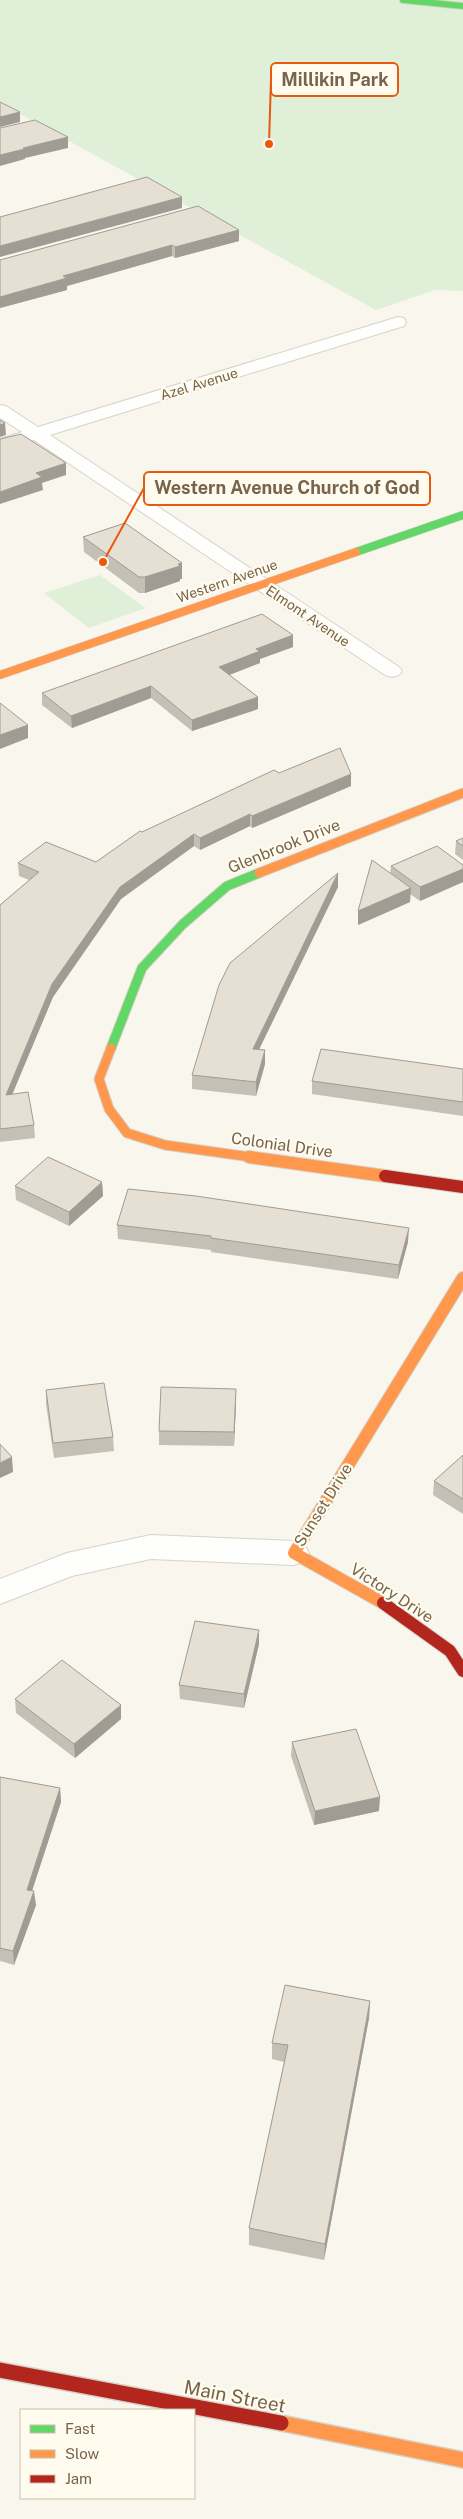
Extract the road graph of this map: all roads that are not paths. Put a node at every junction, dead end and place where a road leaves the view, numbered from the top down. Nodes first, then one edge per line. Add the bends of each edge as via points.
1 (402, 0) edge
2 (463, 6) edge
3 (398, 322) dead end
4 (0, 410) edge
5 (37, 434) junction
6 (0, 445) edge
7 (463, 514) edge
8 (261, 584) junction
9 (392, 671) dead end
10 (0, 675) edge
11 (463, 793) edge
12 (109, 1109) joint
13 (463, 1187) edge
14 (463, 1278) edge
15 (294, 1553) junction
16 (0, 1592) edge
17 (463, 1671) edge
18 (0, 2370) edge
19 (463, 2460) edge

1 - 2 street
3 - 5 street, Azel Avenue
4 - 5 street, Elmont Avenue
5 - 6 street, Azel Avenue
5 - 8 street, Elmont Avenue
7 - 8 street, Western Avenue
8 - 9 street, Elmont Avenue
8 - 10 street, Western Avenue
11 - 12 street, Glenbrook Drive via 227,886 183,924 142,968 99,1079
12 - 13 street, Colonial Drive via 127,1133 165,1145
14 - 15 street, Sunset Drive
15 - 16 street, Sunset Drive via 151,1547 67,1565
15 - 17 street, Victory Drive via 371,1594 450,1651
18 - 19 street, Main Street

